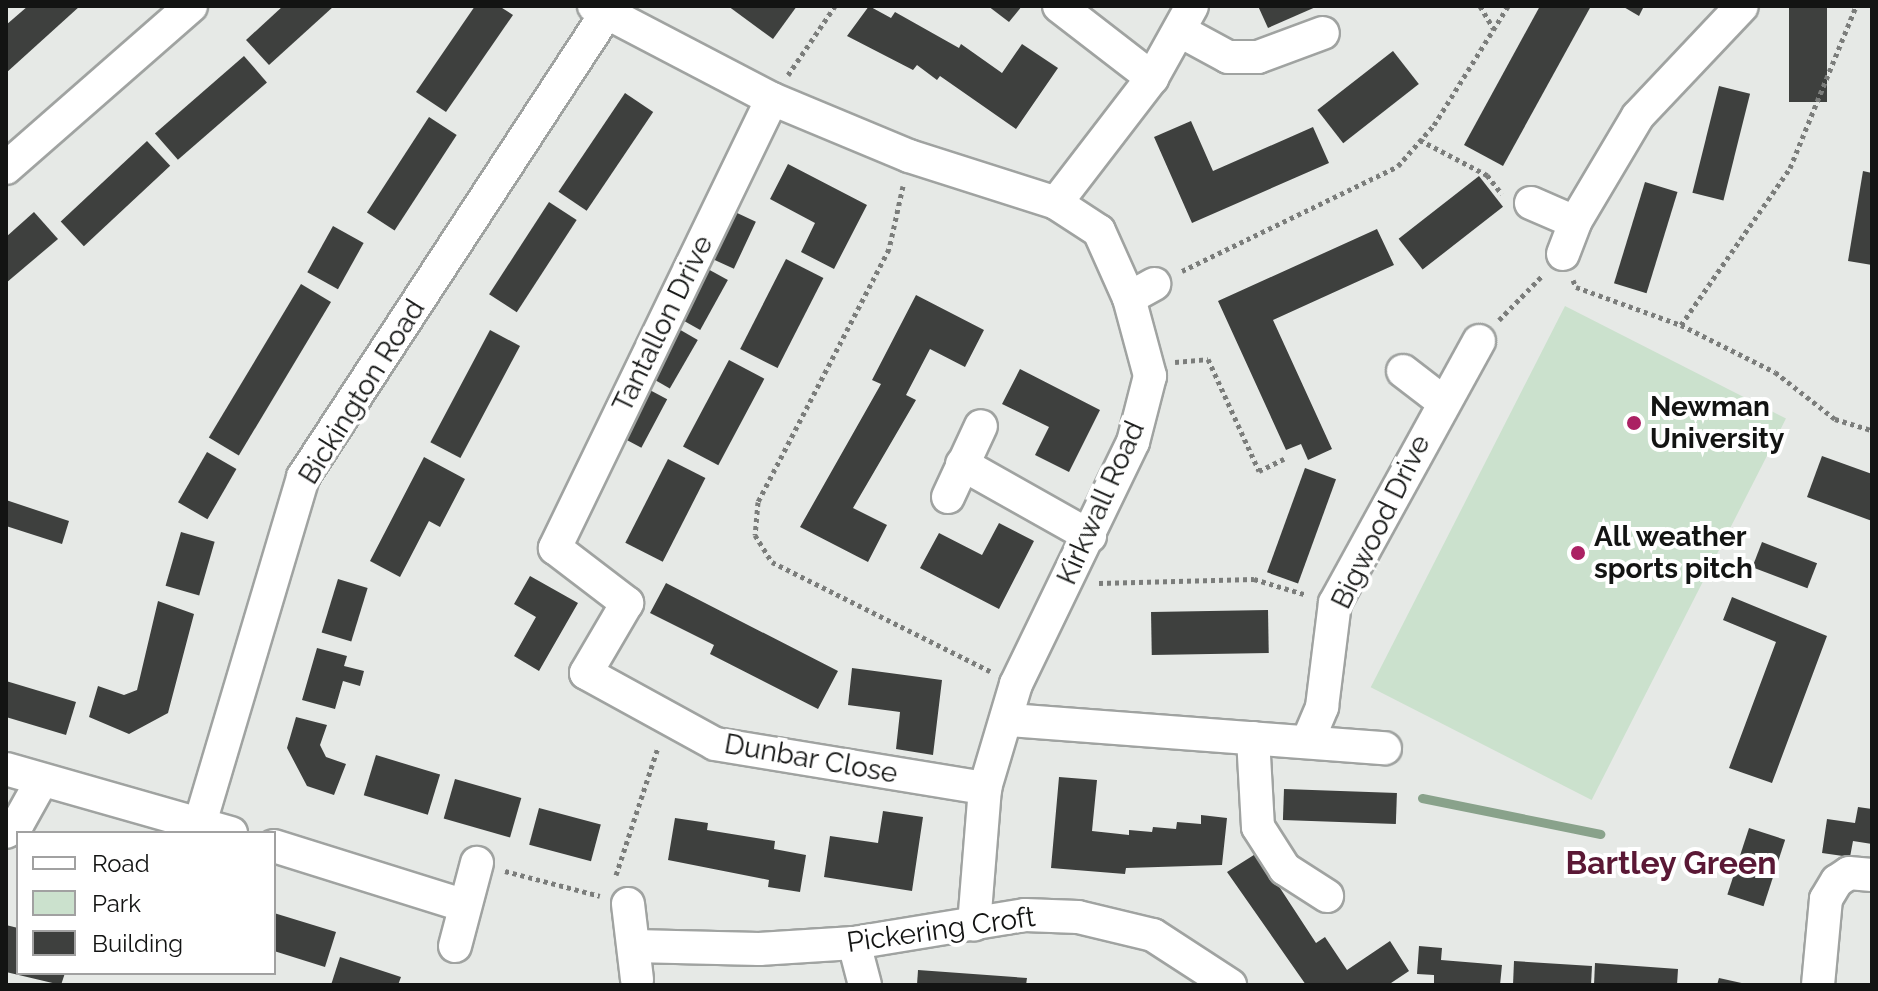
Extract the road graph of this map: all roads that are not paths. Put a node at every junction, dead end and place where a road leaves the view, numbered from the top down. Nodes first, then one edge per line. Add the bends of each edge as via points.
1 (191, 6) edge
2 (1059, 6) edge
3 (1742, 6) edge
4 (604, 9) edge
5 (1187, 19) edge
6 (1323, 33) dead end
7 (1152, 78) junction
8 (772, 99) junction
9 (6, 168) edge
10 (1056, 203) junction
11 (1531, 203) road end
12 (1575, 222) junction
13 (1563, 254) road end
14 (1479, 341) road end
15 (1403, 371) dead end
16 (1442, 401) junction
17 (981, 426) dead end
18 (962, 464) junction
19 (948, 497) dead end
20 (1090, 536) junction
21 (555, 548) joint
22 (1009, 720) junction
23 (1253, 738) junction
24 (1309, 738) junction
25 (1385, 748) dead end
26 (6, 769) edge
27 (42, 780) junction
28 (985, 788) junction
29 (200, 823) junction
30 (225, 831) edge
31 (6, 832) edge
32 (276, 847) edge
33 (477, 863) road end
34 (1872, 875) edge
35 (1327, 896) dead end
36 (618, 901) road end
37 (465, 906) junction
38 (974, 925) junction
39 (854, 943) junction
40 (455, 946) dead end
41 (634, 946) junction
42 (637, 979) dead end
43 (865, 985) edge
44 (1230, 985) edge
45 (1818, 985) edge

1 - 9 street
2 - 7 street
3 - 12 street via 1638,116
4 - 8 street, Kirkwall Road
4 - 29 street, Bickington Road via 303,477
5 - 6 street via 1228,57 1258,57
5 - 7 street
7 - 10 street
8 - 10 street, Kirkwall Road via 909,156
8 - 21 street, Tantallon Drive
10 - 20 street, Kirkwall Road via 1099,231 1141,291 1150,376 1133,442
11 - 12 street
12 - 13 street
14 - 16 street, Bigwood Drive
15 - 16 street, Bigwood Drive
16 - 24 street, Bigwood Drive via 1335,603 1322,707
17 - 18 street
18 - 19 street
18 - 20 street
20 - 22 street, Kirkwall Road via 1016,684
21 - 28 street, Dunbar Close via 627,603 586,673 715,744
22 - 23 street
22 - 28 street, Kirkwall Road
23 - 24 street
23 - 35 street via 1258,827 1285,869
24 - 25 street
26 - 27 street
27 - 29 street
27 - 31 street via 17,825
28 - 38 street, Kirkwall Road
29 - 30 street
32 - 37 street
33 - 37 street
34 - 45 street via 1849,873 1826,899
36 - 41 street
37 - 40 street
38 - 39 street, Pickering Croft
38 - 44 street, Pickering Croft via 1025,915 1078,917 1153,935
39 - 41 street, Pickering Croft via 759,949
39 - 43 street
41 - 42 street

